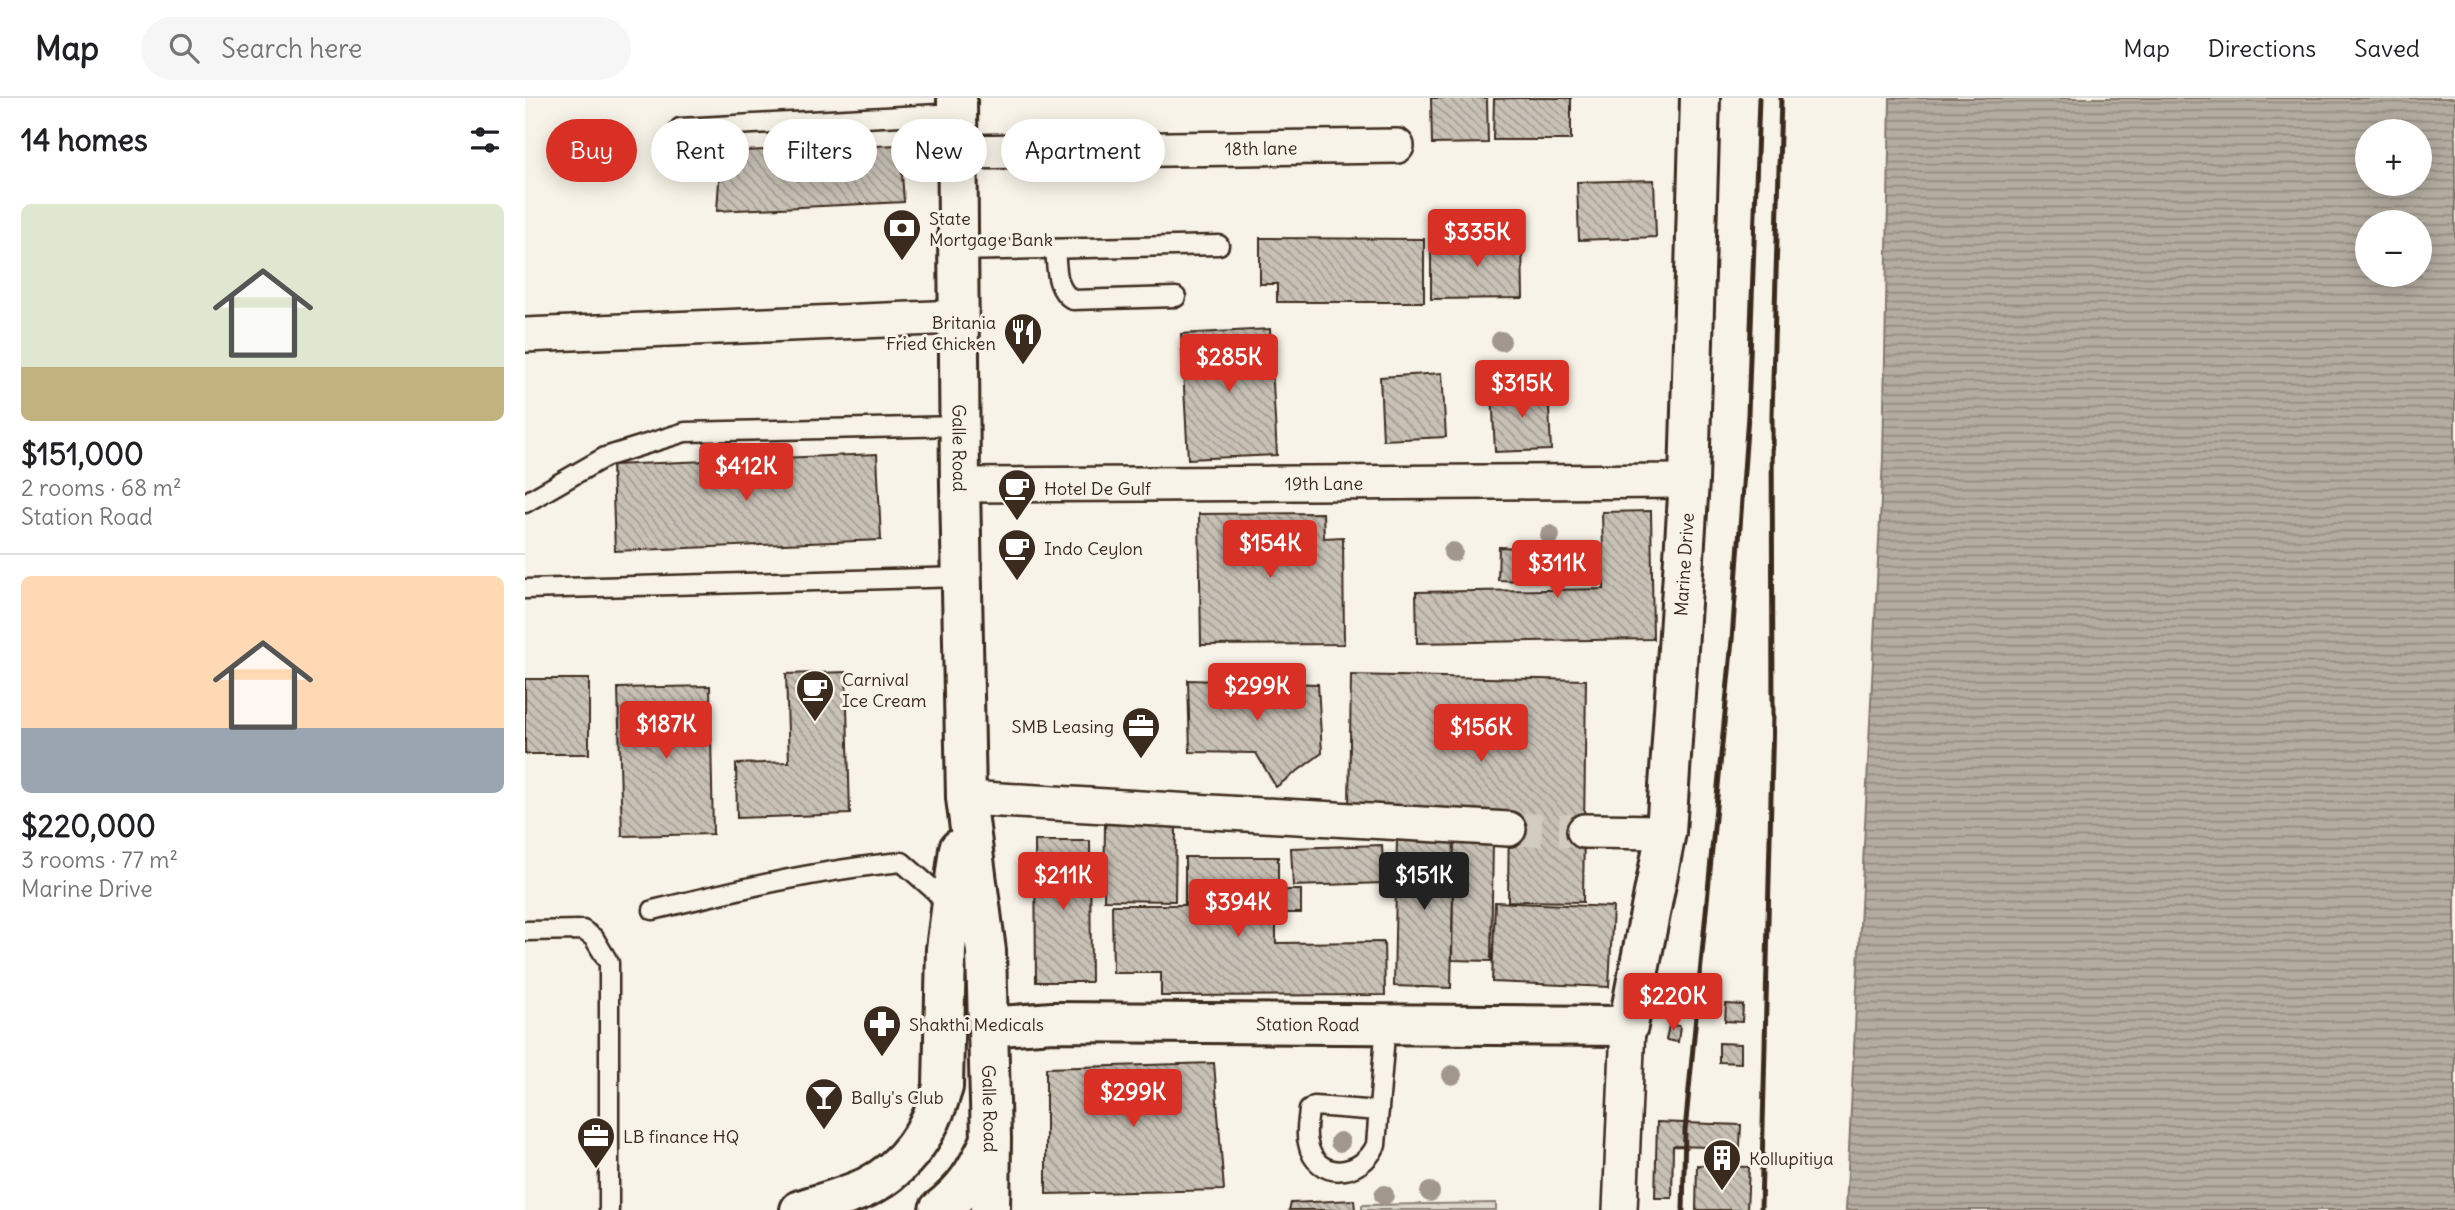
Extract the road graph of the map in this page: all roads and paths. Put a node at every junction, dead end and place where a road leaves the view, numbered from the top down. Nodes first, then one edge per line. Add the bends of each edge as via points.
1 (1700, 98) edge
2 (957, 105) edge
3 (749, 122) edge
4 (1397, 146) dead end
5 (987, 152) edge
6 (957, 182) edge
7 (1219, 245) dead end
8 (1055, 249) junction
9 (958, 251) junction
10 (1176, 297) dead end
11 (958, 317) junction
12 (525, 335) edge
13 (960, 426) junction
14 (1689, 481) junction
15 (960, 485) junction
16 (525, 503) edge
17 (962, 578) junction
18 (525, 589) edge
19 (966, 798) junction
20 (1509, 829) tunnel mouth
21 (1584, 831) tunnel mouth
22 (1666, 832) junction
23 (653, 910) dead end
24 (951, 912) junction
25 (525, 931) edge
26 (1386, 1023) junction
27 (1629, 1026) junction
28 (988, 1027) junction
29 (1379, 1111) junction
30 (991, 1139) junction
31 (609, 1210) edge
32 (800, 1210) edge
33 (939, 1210) edge
34 (990, 1210) edge
35 (1620, 1210) edge

1 - 14 main road, Marine Drive
2 - 3 lane
4 - 5 street, 18th lane
6 - 9 main road, Galle Road
7 - 8 lane
8 - 9 lane
8 - 10 lane via 1060,288 1073,300
9 - 11 main road, Galle Road
11 - 12 street
11 - 13 main road, Galle Road
13 - 15 main road, Galle Road
13 - 16 lane via 685,432 605,457
14 - 15 street, 19th Lane
14 - 22 main road, Marine Drive
15 - 17 main road, Galle Road
17 - 18 lane
17 - 19 main road, Galle Road
19 - 20 street
19 - 24 main road, Galle Road
19 - 28 main road, Galle Road via 986,951
21 - 22 street
22 - 27 main road, Marine Drive
23 - 24 lane via 767,883 902,862
24 - 32 main road, Galle Road via 943,1087 929,1126 904,1159 874,1183
25 - 31 lane via 583,930 609,962
26 - 27 main road, Station Road
26 - 28 main road, Station Road via 1052,1022
26 - 29 lane
27 - 35 street
28 - 30 main road, Galle Road
29 - 29 lane via 1376,1145 1363,1165 1352,1170 1328,1169 1311,1153 1307,1141 1309,1110 1314,1106
30 - 33 main road via 962,1192
30 - 34 main road, Galle Road

